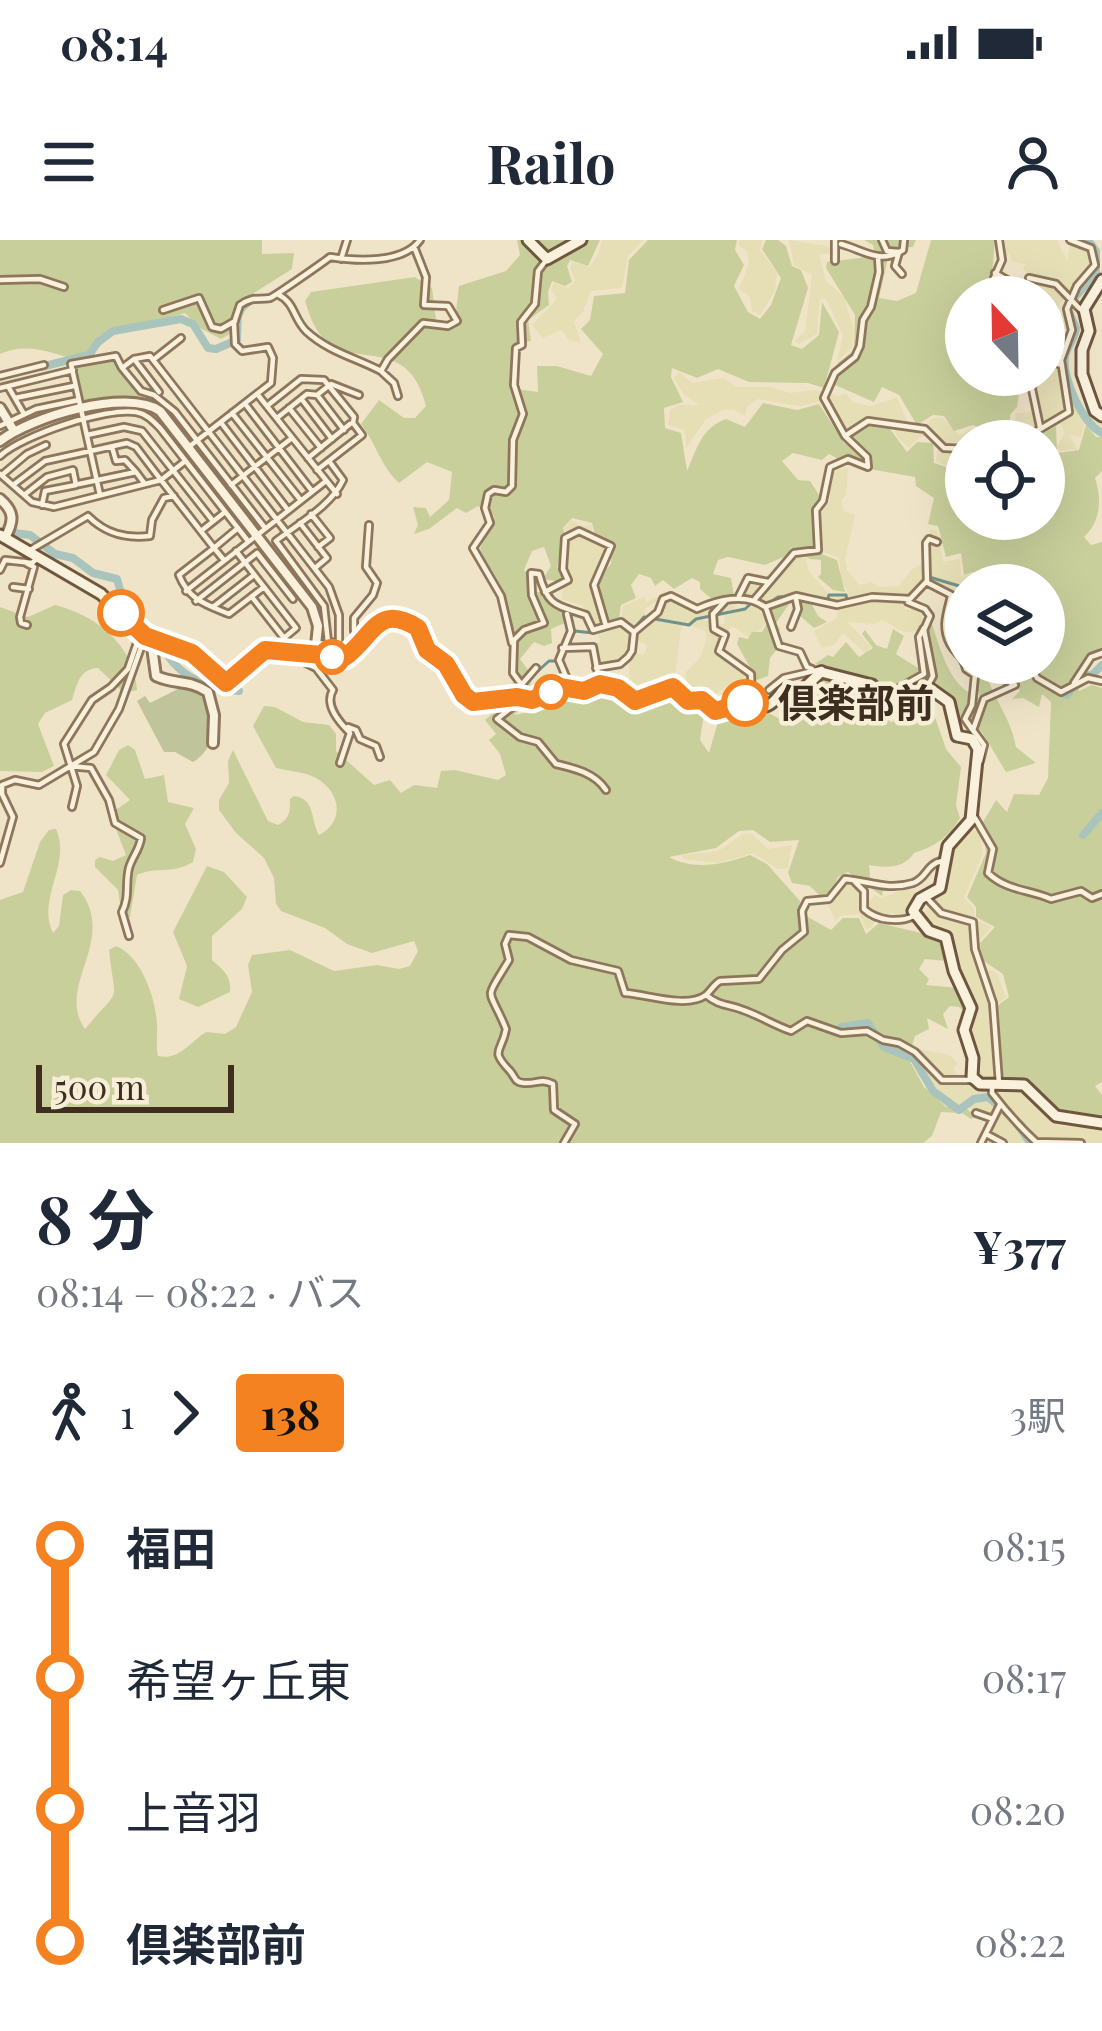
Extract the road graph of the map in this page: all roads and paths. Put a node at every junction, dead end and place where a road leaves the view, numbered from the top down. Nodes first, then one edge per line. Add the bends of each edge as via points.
1 (347, 240) edge
2 (420, 240) edge
3 (528, 240) edge
4 (581, 240) edge
5 (882, 240) edge
6 (904, 240) edge
7 (999, 240) edge
8 (1070, 240) edge
9 (838, 242) edge
10 (414, 249) junction
11 (899, 252) junction
12 (878, 257) junction
13 (547, 259) junction
14 (341, 260) junction
15 (835, 261) dead end
16 (995, 273) junction
17 (902, 274) dead end
18 (995, 276) edge
19 (1000, 276) edge
20 (0, 280) edge
21 (1102, 280) edge
22 (64, 287) dead end
23 (1065, 289) edge
24 (277, 293) junction
25 (1069, 298) junction
26 (164, 310) dead end
27 (1083, 314) junction
28 (235, 321) junction
29 (181, 338) dead end
30 (1065, 344) edge
31 (134, 359) junction
32 (153, 360) junction
33 (44, 365) dead end
34 (122, 368) junction
35 (73, 370) junction
36 (381, 371) junction
37 (0, 375) edge
38 (171, 383) junction
39 (76, 385) junction
40 (1065, 385) edge
41 (329, 386) junction
42 (4, 387) edge
43 (157, 394) junction
44 (257, 394) junction
45 (317, 395) junction
46 (358, 395) dead end
47 (398, 396) dead end
48 (15, 398) junction
49 (301, 399) junction
50 (244, 404) junction
51 (267, 406) junction
52 (0, 408) edge
53 (289, 408) junction
54 (82, 411) junction
55 (232, 413) junction
56 (24, 414) junction
57 (142, 414) junction
58 (1102, 416) edge
59 (276, 418) junction
60 (1054, 420) edge
61 (221, 422) junction
62 (352, 423) junction
63 (4, 424) edge
64 (136, 429) junction
65 (344, 430) junction
66 (14, 431) junction
67 (43, 431) junction
68 (209, 431) junction
69 (87, 435) junction
70 (844, 436) junction
71 (292, 438) junction
72 (332, 439) junction
73 (0, 441) edge
74 (20, 441) junction
75 (153, 443) junction
76 (193, 444) junction
77 (46, 446) junction
78 (112, 447) junction
79 (945, 447) edge
80 (279, 448) junction
81 (321, 448) junction
82 (90, 451) junction
83 (140, 452) junction
84 (0, 456) edge
85 (267, 457) junction
86 (308, 458) junction
87 (50, 460) junction
88 (186, 461) junction
89 (329, 461) junction
90 (255, 466) junction
91 (173, 470) junction
92 (317, 470) junction
93 (136, 472) junction
94 (1, 474) edge
95 (243, 475) junction
96 (161, 480) junction
97 (97, 481) junction
98 (326, 481) junction
99 (145, 484) junction
100 (231, 484) junction
101 (13, 485) junction
102 (76, 485) junction
103 (312, 491) junction
104 (337, 494) junction
105 (24, 495) junction
106 (100, 495) junction
107 (173, 496) junction
108 (0, 499) edge
109 (301, 500) junction
110 (42, 505) junction
111 (288, 510) junction
112 (225, 512) junction
113 (311, 514) junction
114 (277, 519) junction
115 (213, 521) junction
116 (299, 523) junction
117 (369, 524) dead end
118 (238, 528) junction
119 (201, 531) junction
120 (288, 532) junction
121 (257, 535) junction
122 (3, 536) edge
123 (937, 542) dead end
124 (318, 547) junction
125 (214, 548) junction
126 (236, 551) junction
127 (26, 557) junction
128 (2, 559) edge
129 (224, 560) junction
130 (245, 563) junction
131 (315, 568) junction
132 (0, 570) edge
133 (210, 572) junction
134 (254, 575) junction
135 (322, 576) junction
136 (768, 582) junction
137 (927, 582) junction
138 (219, 583) junction
139 (13, 587) dead end
140 (264, 587) junction
141 (28, 589) junction
142 (185, 590) junction
143 (301, 592) junction
144 (545, 592) junction
145 (945, 592) edge
146 (796, 596) junction
147 (914, 596) junction
148 (252, 597) junction
149 (755, 599) junction
150 (727, 600) junction
151 (904, 600) junction
152 (196, 601) junction
153 (555, 604) junction
154 (213, 607) junction
155 (765, 607) junction
156 (280, 609) junction
157 (925, 609) junction
158 (118, 615) dead end
159 (27, 625) dead end
160 (606, 626) junction
161 (791, 627) dead end
162 (924, 628) junction
163 (370, 632) junction
164 (634, 632) junction
165 (155, 641) junction
166 (513, 645) junction
167 (562, 648) junction
168 (289, 652) junction
169 (1102, 653) edge
170 (315, 655) junction
171 (536, 668) dead end
172 (596, 668) junction
173 (812, 669) junction
174 (599, 679) junction
175 (850, 680) junction
176 (1102, 681) edge
177 (523, 683) junction
178 (621, 683) junction
179 (1074, 683) junction
180 (975, 684) edge
181 (1013, 684) edge
182 (1047, 684) edge
183 (570, 686) junction
184 (927, 687) junction
185 (582, 691) junction
186 (769, 691) dead end
187 (888, 696) junction
188 (520, 697) junction
189 (751, 704) junction
190 (344, 727) junction
191 (974, 732) junction
192 (992, 740) dead end
193 (213, 743) dead end
194 (985, 748) junction
195 (380, 757) dead end
196 (340, 763) dead end
197 (70, 766) junction
198 (976, 769) junction
199 (964, 788) dead end
200 (606, 790) dead end
201 (72, 807) dead end
202 (972, 813) junction
203 (943, 861) junction
204 (0, 863) edge
205 (851, 878) junction
206 (1102, 894) edge
207 (926, 897) junction
208 (914, 916) junction
209 (129, 936) dead end
210 (706, 995) junction
211 (973, 1080) junction
212 (1005, 1083) junction
213 (1000, 1105) junction
214 (976, 1114) dead end
215 (993, 1119) junction
216 (1102, 1123) edge
217 (988, 1135) junction
218 (564, 1143) edge
219 (981, 1143) edge
220 (1003, 1143) edge
221 (1082, 1143) edge

1 - 14 street
2 - 10 street
3 - 13 main road
4 - 13 main road
5 - 11 street via 887,251
6 - 11 street
7 - 16 street
8 - 25 street via 1091,248 1095,266
9 - 12 street
9 - 15 street
10 - 14 street
10 - 36 street via 426,277 423,303 448,306 457,322 423,323
11 - 12 street
11 - 17 street
12 - 70 street via 860,346 824,398
13 - 166 street via 516,348 514,386 523,413 512,486 488,494 490,523 473,548 501,596
14 - 24 street via 315,265
16 - 18 street
16 - 19 street
20 - 22 street
21 - 27 main road
23 - 25 street
24 - 28 street via 250,298
24 - 36 street via 334,352
25 - 27 street
25 - 30 street
26 - 28 street via 199,298 212,327
27 - 58 main road via 1089,331 1082,374
28 - 44 street via 242,351 271,351 271,383
29 - 32 street
31 - 32 street
31 - 34 street
31 - 43 street
32 - 38 street
33 - 37 street
34 - 35 street via 116,356 71,364
34 - 43 street via 141,391
35 - 39 street
35 - 42 street
36 - 47 street
38 - 43 street
38 - 68 street
39 - 48 street
39 - 54 street
40 - 60 street via 1069,412
41 - 45 street
41 - 46 street
41 - 51 street via 302,379
41 - 62 street
42 - 48 street
43 - 76 street
44 - 50 street
44 - 51 street
45 - 49 street
45 - 65 street
48 - 56 street
49 - 53 street
49 - 72 street
50 - 55 street
50 - 80 street
51 - 59 street
52 - 63 street
53 - 59 street
53 - 81 street
54 - 56 street
54 - 57 street
54 - 66 street
54 - 67 street
54 - 69 street
54 - 76 street via 146,403
55 - 61 street
55 - 85 street
56 - 63 street
57 - 64 street
57 - 88 street
59 - 71 street
61 - 68 street
61 - 90 street
62 - 65 street
62 - 89 street via 362,435
63 - 66 street
64 - 69 street
64 - 75 street
65 - 72 street
66 - 73 street
66 - 74 street
67 - 74 street
67 - 77 street
68 - 76 street
68 - 95 street
69 - 82 street
70 - 79 street via 868,421 925,429
70 - 136 street via 868,467 848,459 830,467 816,510 818,550 794,554
71 - 80 street
71 - 86 street
72 - 81 street
74 - 84 street
75 - 83 street
75 - 91 street
76 - 100 street
76 - 121 street
77 - 87 street
77 - 94 street
78 - 82 street
78 - 83 street via 128,443
78 - 93 street via 116,461
80 - 85 street
80 - 103 street
81 - 86 street
82 - 87 street
82 - 97 street
83 - 96 street
85 - 90 street
85 - 109 street
86 - 92 street
87 - 101 street
88 - 91 street
88 - 112 street
89 - 92 street
89 - 104 street via 344,480
90 - 95 street
90 - 111 street
91 - 96 street
91 - 115 street
92 - 98 street
93 - 97 street
93 - 99 street
94 - 101 street
95 - 100 street
95 - 114 street
96 - 99 street
96 - 107 street
97 - 102 street
97 - 106 street
98 - 103 street
98 - 104 street
99 - 106 street
100 - 121 street
101 - 105 street
102 - 105 street via 73,470
102 - 110 street via 45,491
103 - 109 street
104 - 113 street
105 - 110 street
106 - 110 street
107 - 119 street
107 - 127 street via 164,498 150,536 114,534 88,515
108 - 122 street via 10,509
109 - 111 street
111 - 114 street
112 - 115 street
112 - 118 street
113 - 116 street
113 - 124 street via 330,538
114 - 120 street
114 - 121 street
115 - 119 street
116 - 120 street
116 - 124 street
117 - 163 street via 366,567 377,584 353,628
118 - 121 street
118 - 125 street
119 - 125 street
120 - 131 street
120 - 143 street via 276,542
121 - 126 street
121 - 143 street
122 - 127 main road
123 - 137 street via 926,543
124 - 131 street via 327,558
125 - 129 street
125 - 142 street via 179,575
126 - 129 street
126 - 130 street
127 - 128 street
127 - 141 street via 34,566
127 - 165 main road via 101,594
128 - 132 street
129 - 133 street
130 - 134 street
130 - 138 street
130 - 143 street via 257,553
131 - 135 street
133 - 138 street
133 - 142 street
134 - 140 street
134 - 154 street
135 - 143 street
135 - 143 street via 337,605 339,644 327,640 327,613
136 - 149 street
136 - 150 street via 746,579 742,594
137 - 145 street
137 - 147 street
138 - 152 street
139 - 141 street
140 - 148 street
140 - 156 street
141 - 159 street via 20,617
142 - 152 street
143 - 156 street
143 - 170 street via 317,619
144 - 153 street
144 - 160 street via 568,580 565,538 579,531 602,540 611,547 594,585
144 - 166 street via 531,573 544,623 518,633
146 - 151 street via 837,605
146 - 155 street
146 - 161 street
147 - 151 street
147 - 157 street
148 - 154 street via 229,614
148 - 156 street via 284,638 296,628
149 - 150 street
149 - 155 street
150 - 164 street via 697,609 666,597
150 - 189 street via 713,617 725,635 719,651 752,674
151 - 157 street
152 - 154 street
153 - 160 street via 584,613 594,631
153 - 167 street via 571,628
155 - 173 street via 779,646 800,652
157 - 162 street
158 - 197 street via 138,640 128,669 92,700 64,744
160 - 164 street via 621,622
162 - 184 street via 934,671
162 - 187 street via 924,674
163 - 170 main road via 345,657
163 - 188 main road via 386,619 410,623 469,700
164 - 172 street via 628,657
165 - 168 main road via 198,657 226,683 260,653
165 - 193 street via 156,676 208,692
165 - 197 street via 94,752
166 - 177 street via 513,673
167 - 172 street via 593,647
167 - 183 street
168 - 170 main road
168 - 190 street via 325,676
169 - 179 street
171 - 177 street
172 - 174 street
173 - 175 street
173 - 186 street
174 - 178 street
174 - 185 street
175 - 187 main road
175 - 189 main road via 818,673 770,706
176 - 179 street
177 - 188 street
178 - 185 main road
178 - 189 main road via 630,700 673,687 715,711
179 - 182 street via 1067,692
180 - 191 street via 964,719
181 - 191 street via 984,699
183 - 185 main road
183 - 188 main road via 535,700
184 - 187 main road
184 - 198 main road via 949,702 957,736 975,741
188 - 200 street via 500,724
190 - 195 street
190 - 196 street via 350,742
191 - 194 street
192 - 194 street
194 - 198 street
197 - 201 street via 77,786
197 - 204 street via 39,785 2,785 13,817
197 - 209 street via 91,768 115,823 141,838 122,916
198 - 199 street
198 - 202 main road
202 - 203 main road
202 - 206 street via 993,849 988,873 1010,889 1051,899
203 - 205 street via 909,884 886,888
203 - 207 main road via 940,888
205 - 208 street via 872,916
205 - 210 street via 829,899 807,901 804,932 759,980 720,981
207 - 208 main road
207 - 212 street via 941,913 973,922
208 - 211 main road via 946,937 971,1007 964,1030
210 - 211 street via 791,1031 808,1021 841,1034 873,1033 916,1052 942,1080
210 - 218 street via 667,1001 625,993 618,971 509,935 507,965 490,990 506,1029 497,1054 517,1080 553,1084 554,1110 575,1127
211 - 212 main road
212 - 213 street via 992,1088
212 - 216 main road via 1030,1088 1055,1116
213 - 215 street
213 - 221 street via 1036,1142
214 - 215 street
215 - 217 street
217 - 219 street
217 - 220 street

